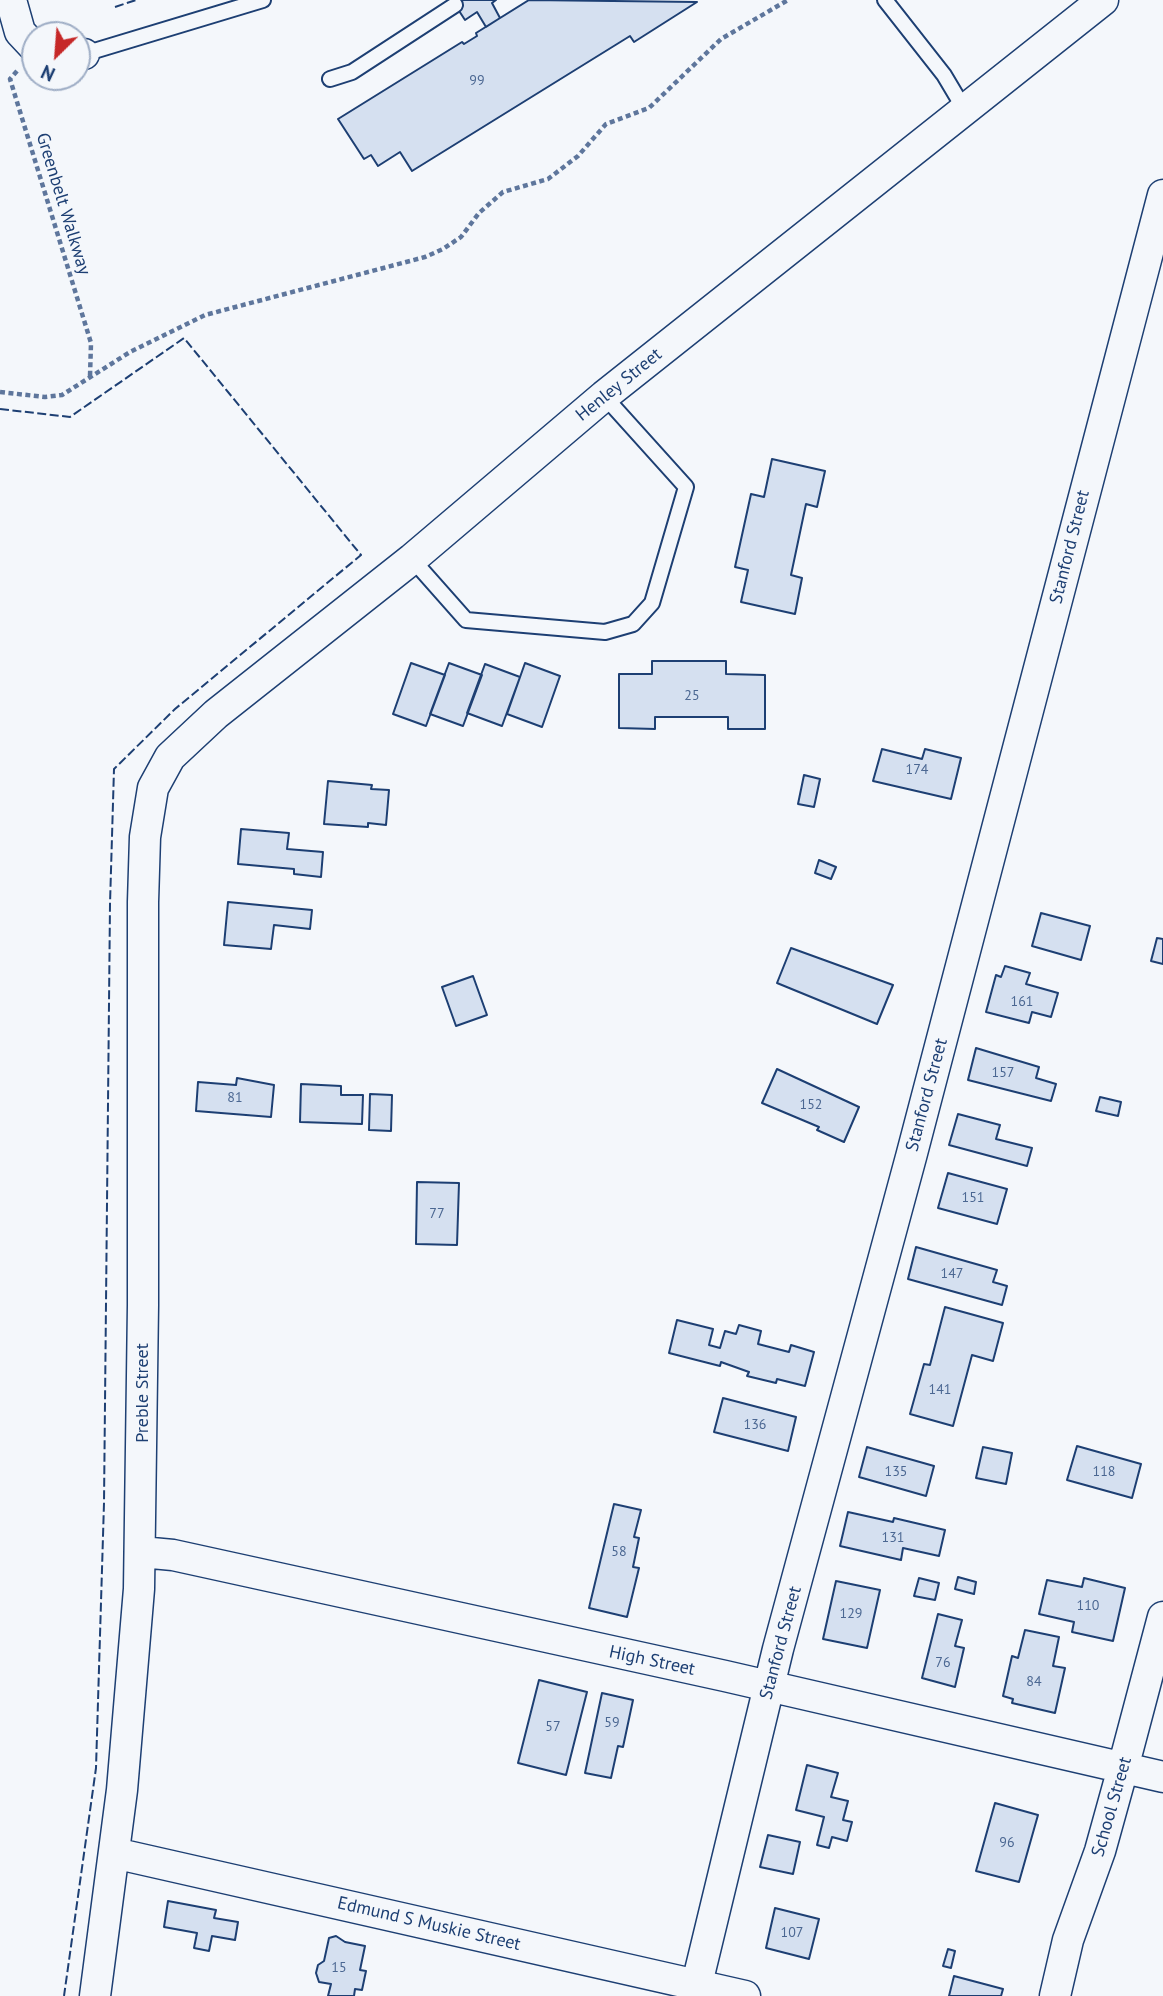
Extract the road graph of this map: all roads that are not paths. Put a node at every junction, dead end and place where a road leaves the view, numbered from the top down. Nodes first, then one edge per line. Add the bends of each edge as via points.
1 (11, 0) edge
2 (263, 0) edge
3 (885, 0) edge
4 (1103, 0) edge
5 (455, 5) dead end
6 (21, 36) edge
7 (91, 52) edge
8 (330, 79) dead end
9 (966, 112) junction
10 (1163, 195) edge
11 (604, 396) junction
12 (412, 559) junction
13 (153, 788) joint
14 (141, 1552) junction
15 (1163, 1617) edge
16 (769, 1687) junction
17 (1123, 1768) junction
18 (1163, 1777) edge
19 (114, 1853) junction
20 (695, 1991) edge
21 (95, 1996) edge
22 (745, 1996) edge
23 (1055, 1996) edge

1 - 6 street
2 - 7 lane
3 - 9 lane via 944,75
4 - 9 street, Henley Street
5 - 8 lane via 352,72
9 - 11 street, Henley Street
10 - 16 street, Stanford Street
11 - 12 street, Henley Street
11 - 12 lane via 686,487 652,603 633,624 605,632 466,620
12 - 13 street, Henley Street via 216,714 170,757
13 - 14 street, Preble Street via 145,837 144,889
14 - 16 street, High Street via 173,1555
14 - 19 street, Preble Street
15 - 17 street, School Street
16 - 17 street, High Street
16 - 20 street, Stanford Street
17 - 18 street, High Street
17 - 23 street, School Street via 1068,1940
19 - 20 street, Edmund S Muskie Street
19 - 21 street, Preble Street
20 - 22 street, Edmund S Muskie Street

